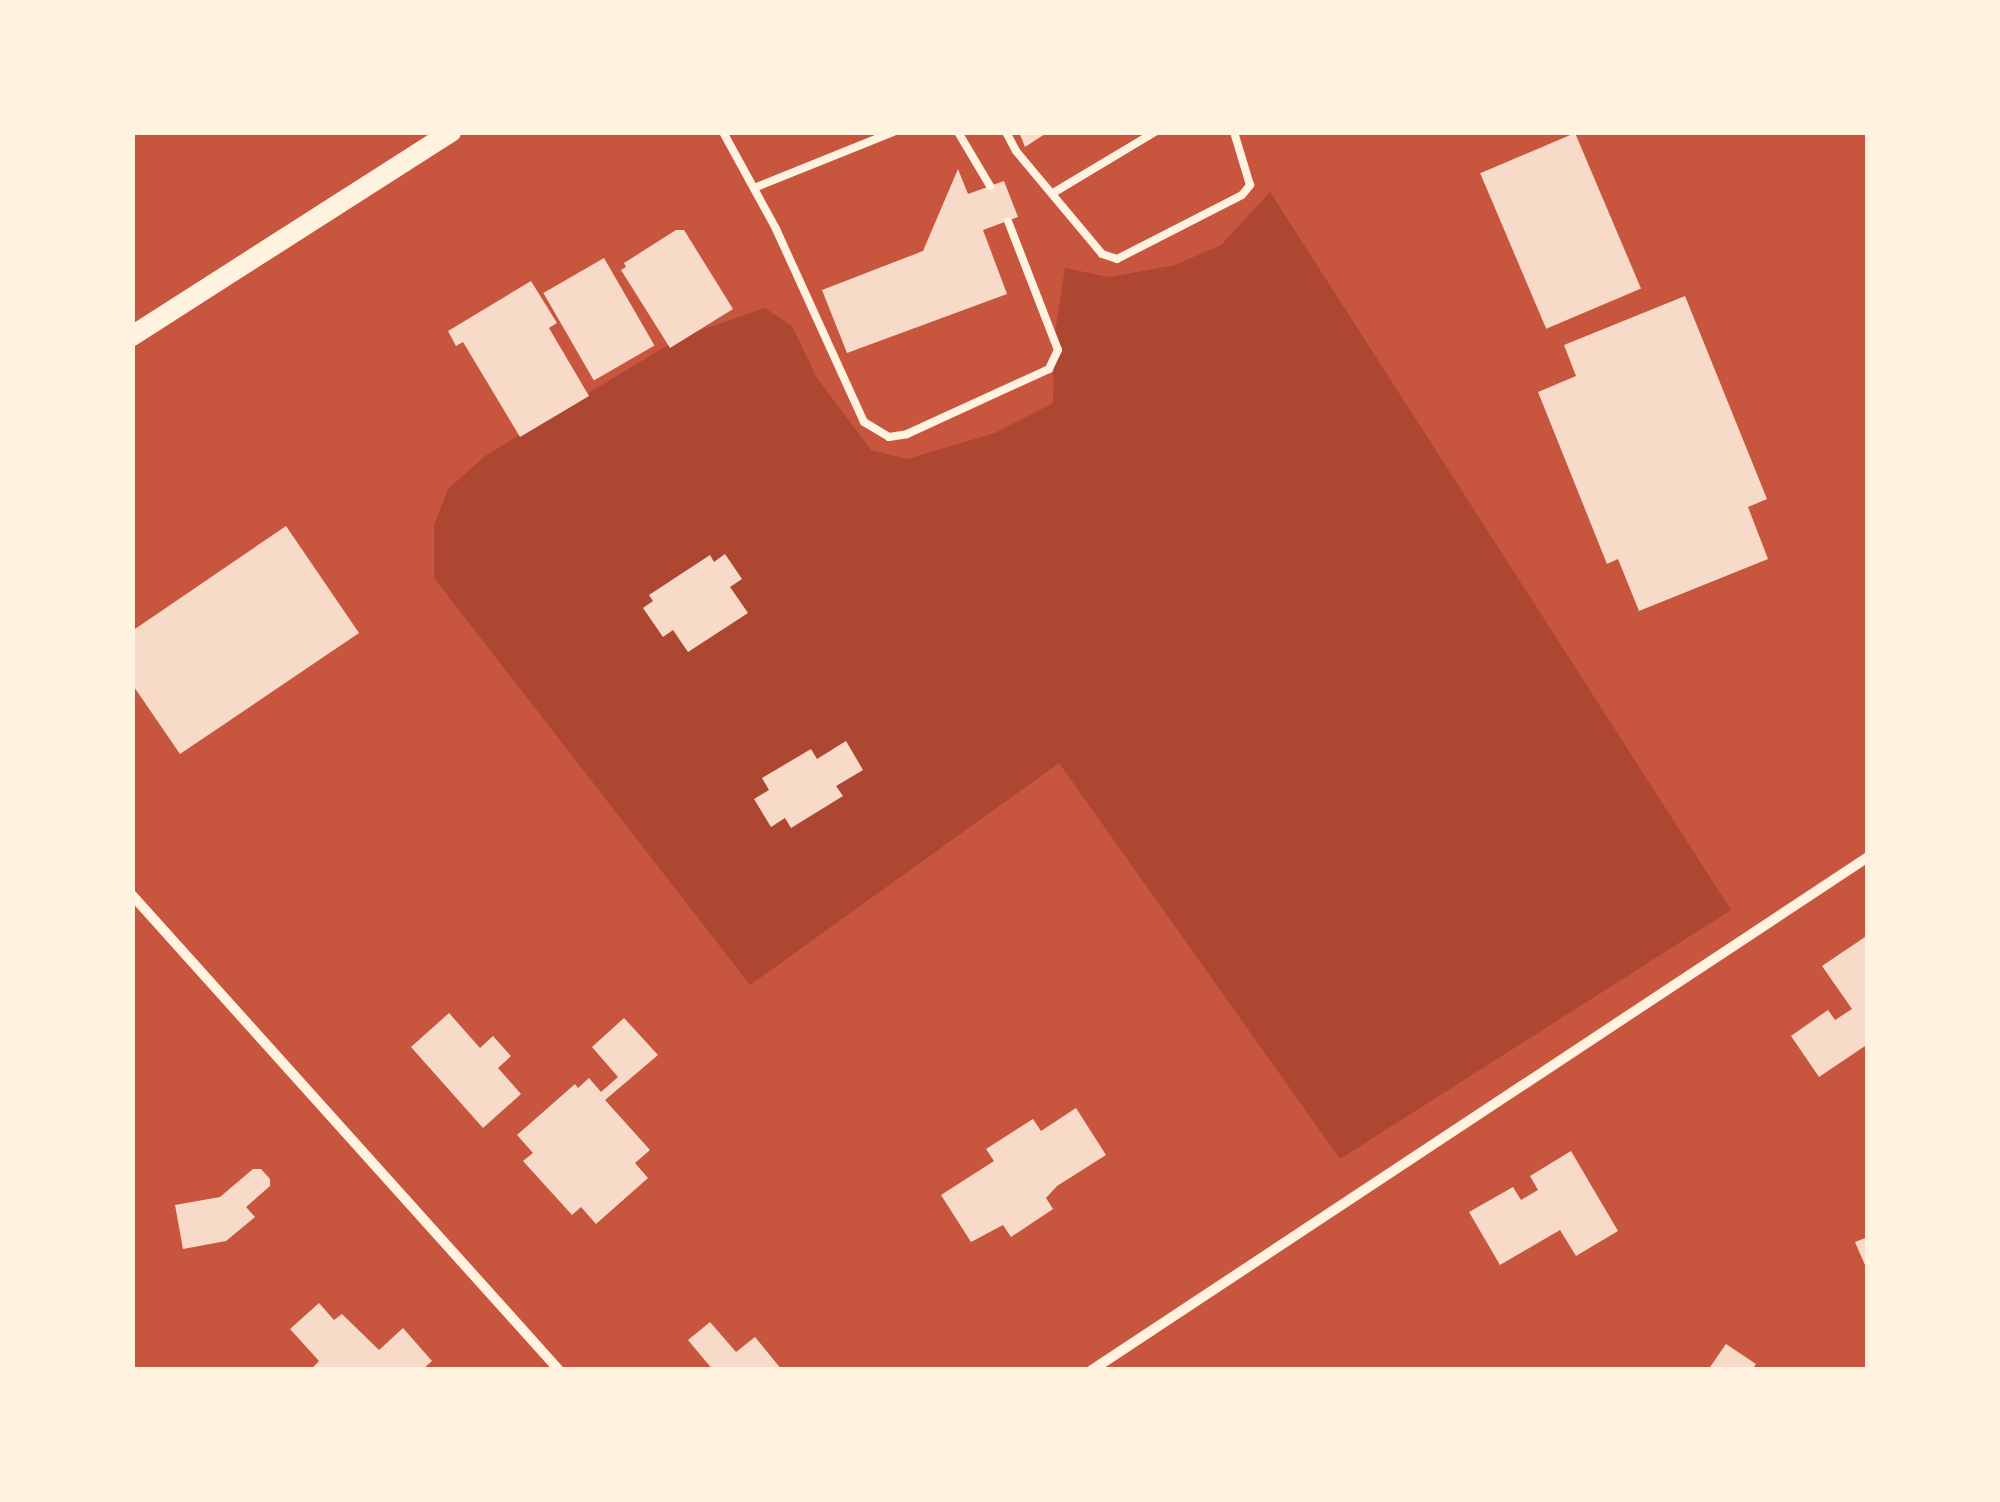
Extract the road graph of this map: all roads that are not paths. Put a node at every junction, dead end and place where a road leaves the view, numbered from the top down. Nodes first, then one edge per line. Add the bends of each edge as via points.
1 (451, 132) edge
2 (723, 132) edge
3 (894, 132) edge
4 (958, 132) edge
5 (1006, 132) edge
6 (1155, 132) edge
7 (1234, 132) edge
8 (990, 186) dead end
9 (754, 188) junction
10 (1053, 193) junction
11 (1008, 220) dead end
12 (132, 336) edge
13 (1868, 857) edge
14 (132, 895) edge
15 (559, 1370) edge
16 (1092, 1370) edge

1 - 12 main road
2 - 9 lane
3 - 9 lane
4 - 8 lane
5 - 10 lane
6 - 10 lane
7 - 10 lane via 1250,185 1242,195 1117,260 1102,254
9 - 11 lane via 864,422 889,436 907,434 1049,369 1058,350
13 - 16 street
14 - 15 street

